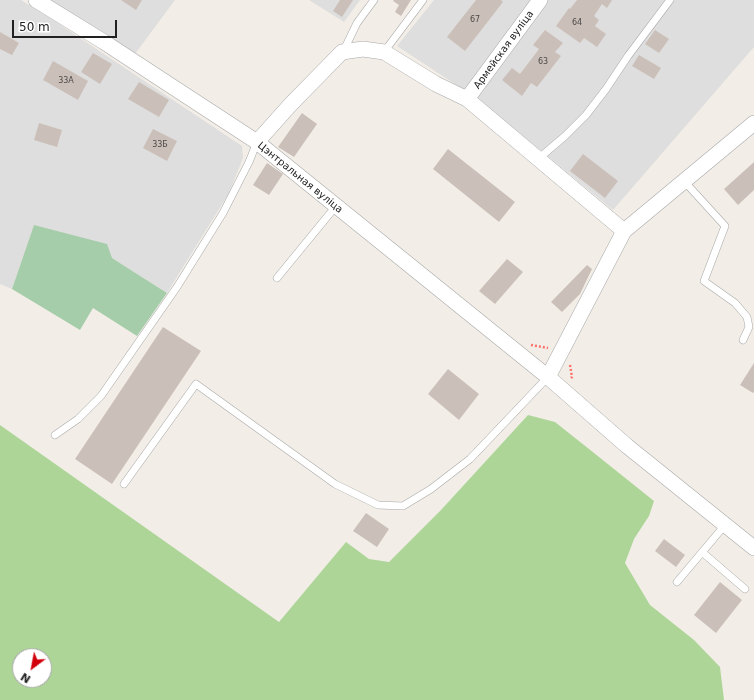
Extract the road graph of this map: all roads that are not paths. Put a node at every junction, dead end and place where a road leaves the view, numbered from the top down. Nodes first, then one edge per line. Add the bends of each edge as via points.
1 (36, 0) edge
2 (374, 0) edge
3 (423, 0) edge
4 (540, 0) edge
5 (670, 0) edge
6 (342, 52) junction
7 (384, 52) junction
8 (468, 99) junction
9 (754, 123) edge
10 (257, 142) junction
11 (538, 159) junction
12 (684, 181) junction
13 (336, 206) junction
14 (624, 231) junction
15 (277, 278) dead end
16 (743, 340) dead end
17 (548, 377) junction
18 (54, 436) dead end
19 (124, 484) dead end
20 (725, 524) junction
21 (754, 548) edge
22 (702, 552) junction
23 (677, 582) dead end
24 (746, 589) dead end

1 - 10 street, Цэнтральная вуліца
2 - 6 lane via 357,23
3 - 7 lane
4 - 8 street, Армейская вуліца
5 - 11 lane via 586,115
6 - 7 street via 363,49
6 - 10 street
7 - 8 street via 436,84
8 - 11 street
9 - 12 street
10 - 13 street, Цэнтральная вуліца
10 - 18 lane via 223,213 177,286 101,396 78,419
11 - 14 street
12 - 14 street
12 - 16 lane via 725,226 704,281 735,303 747,317 749,328
13 - 15 lane
13 - 17 street, Цэнтральная вуліца
14 - 17 street
17 - 19 lane via 470,458 403,506 378,506 335,484 196,384
17 - 20 street, Цэнтральная вуліца via 627,446
20 - 21 street, Цэнтральная вуліца
20 - 22 lane
22 - 23 lane
22 - 24 lane

